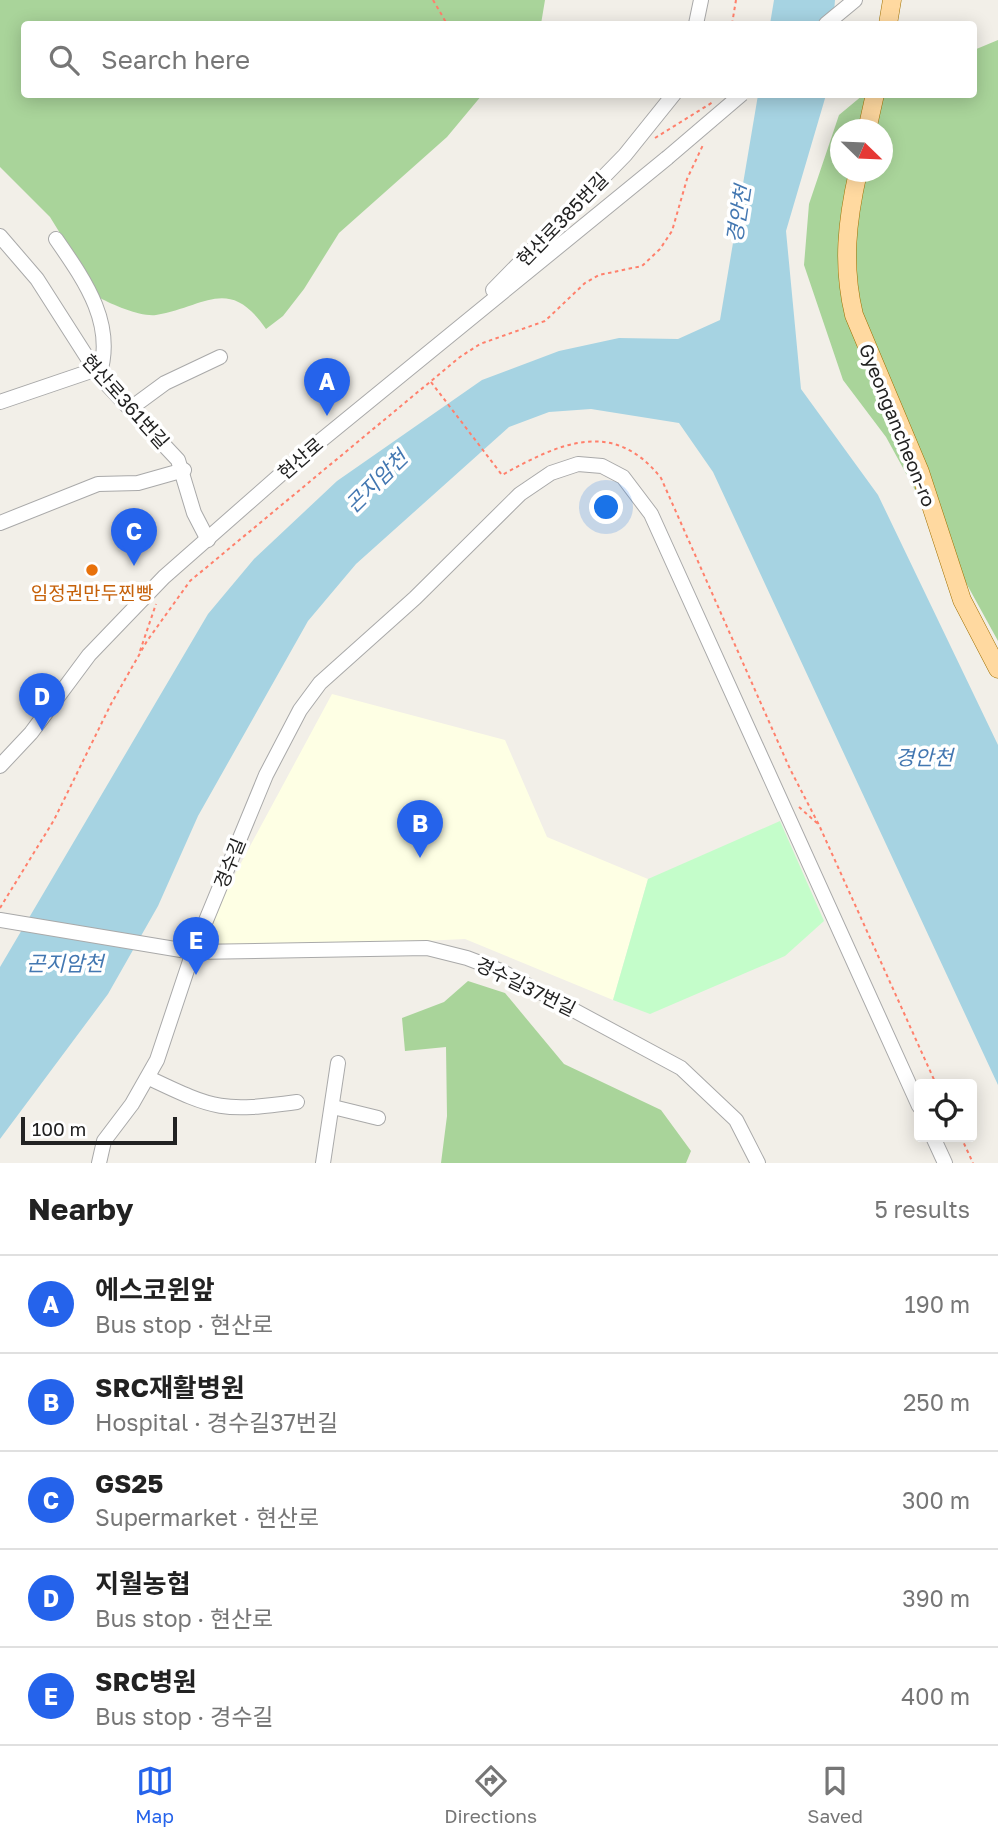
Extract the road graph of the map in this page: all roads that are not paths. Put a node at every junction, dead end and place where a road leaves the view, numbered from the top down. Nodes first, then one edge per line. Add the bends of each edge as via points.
1 (701, 0) edge
2 (855, 0) edge
3 (892, 0) edge
4 (697, 21) edge
5 (830, 21) edge
6 (888, 21) edge
7 (671, 98) edge
8 (737, 98) edge
9 (874, 98) edge
10 (869, 119) edge
11 (856, 182) edge
12 (0, 236) edge
13 (56, 239) dead end
14 (446, 338) junction
15 (220, 357) dead end
16 (97, 373) junction
17 (0, 402) edge
18 (131, 408) junction
19 (184, 470) junction
20 (0, 523) edge
21 (208, 540) junction
22 (998, 670) edge
23 (0, 766) edge
24 (0, 920) edge
25 (193, 952) junction
26 (338, 1063) dead end
27 (149, 1078) junction
28 (914, 1095) edge
29 (297, 1102) dead end
30 (333, 1107) junction
31 (378, 1118) dead end
32 (935, 1142) edge
33 (99, 1163) edge
34 (323, 1163) edge
35 (758, 1163) edge
36 (945, 1163) edge

1 - 4 street
2 - 5 street
3 - 6 main road
7 - 14 street, 현산로385번길 via 625,155
8 - 14 street, 현산로, bridge
9 - 10 main road
11 - 22 main road, Gyeongancheon-ro via 846,255 854,315 920,472 962,600
12 - 16 street, 현산로361번길 via 37,279
13 - 16 street via 81,275 100,316 106,349
14 - 21 street, 현산로
15 - 18 street via 184,373
16 - 17 street
16 - 18 street, 현산로361번길
18 - 19 street, 현산로361번길
19 - 20 street via 138,483 98,484
19 - 21 street, 현산로361번길 via 194,513
21 - 23 street, 현산로 via 123,617
24 - 25 street, 경수길37번길
25 - 27 street, 경수길
25 - 28 street, 경수길 via 266,775 300,710 320,683 520,494 551,473 578,464 601,466 623,477 651,514
25 - 35 street, 경수길37번길 via 427,948 467,958 501,971 681,1068 736,1120
26 - 30 street
27 - 29 street via 220,1108 241,1110
27 - 33 street, 경수길 via 104,1141
30 - 31 street
30 - 34 street
32 - 36 street

